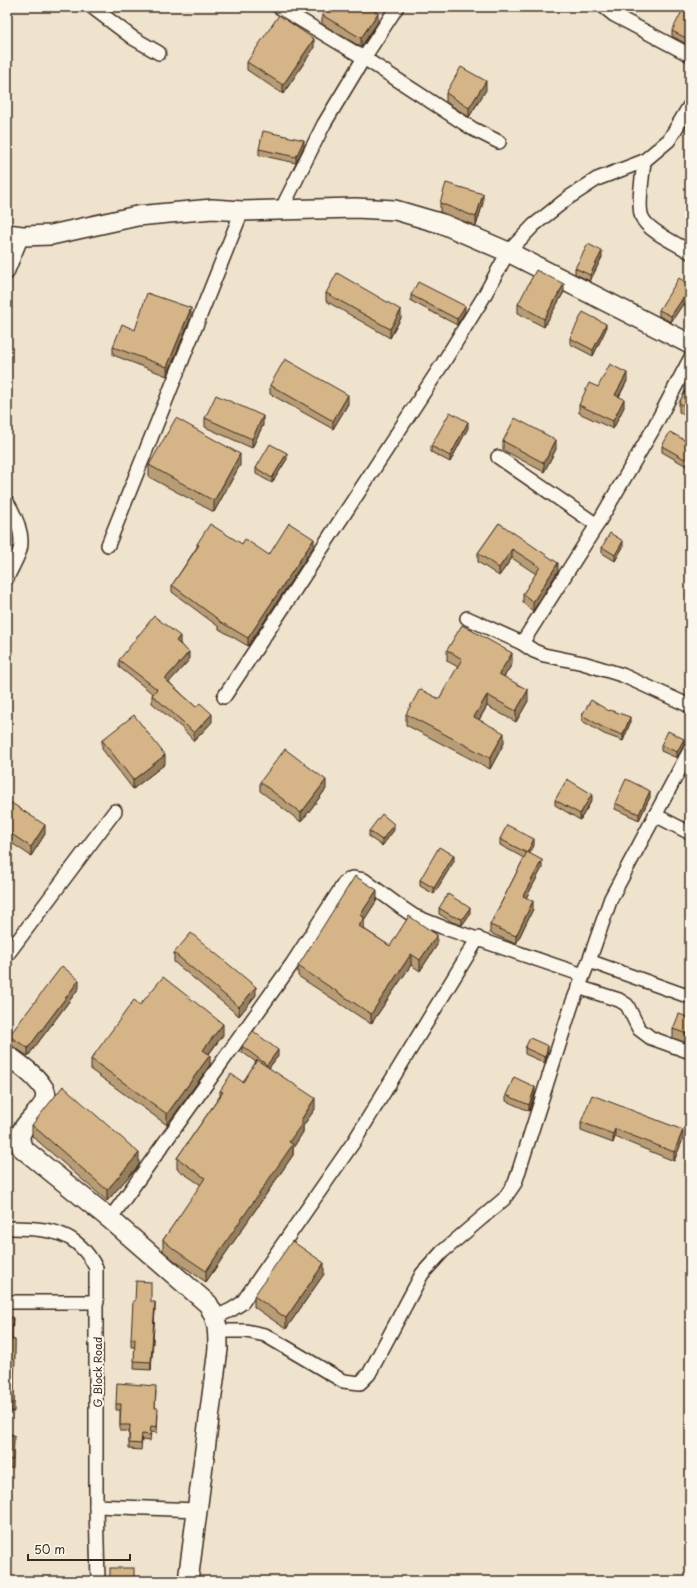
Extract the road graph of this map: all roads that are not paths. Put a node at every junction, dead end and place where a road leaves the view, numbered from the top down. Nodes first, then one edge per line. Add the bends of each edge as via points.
1 (92, 7) edge
2 (279, 7) edge
3 (398, 7) edge
4 (604, 7) edge
5 (159, 53) dead end
6 (690, 55) edge
7 (364, 58) junction
8 (690, 105) edge
9 (499, 142) dead end
10 (644, 161) junction
11 (281, 210) junction
12 (242, 211) junction
13 (15, 235) edge
14 (508, 252) junction
15 (690, 252) edge
16 (7, 272) edge
17 (690, 344) edge
18 (690, 359) edge
19 (498, 457) dead end
20 (7, 502) edge
21 (597, 525) junction
22 (108, 545) dead end
23 (7, 578) edge
24 (467, 618) dead end
25 (522, 643) junction
26 (224, 697) dead end
27 (690, 706) edge
28 (690, 750) edge
29 (115, 810) dead end
30 (655, 815) junction
31 (690, 833) edge
32 (478, 938) junction
33 (7, 955) edge
34 (589, 961) junction
35 (580, 981) junction
36 (690, 997) edge
37 (690, 1052) edge
38 (7, 1055) edge
39 (110, 1219) junction
40 (7, 1228) edge
41 (7, 1302) edge
42 (97, 1302) junction
43 (217, 1324) junction
44 (96, 1506) junction
45 (197, 1510) junction
46 (98, 1581) edge
47 (188, 1581) edge

1 - 5 street via 133,38
2 - 7 street
3 - 7 street
4 - 6 street via 614,15
7 - 9 street via 473,130
7 - 11 street via 324,124
8 - 10 street via 669,140
10 - 14 street via 597,179 568,198 534,225
10 - 15 street via 640,208 642,218 648,227
11 - 12 street
11 - 14 street via 395,210 443,224
12 - 13 street via 212,210 136,216 51,235
12 - 22 street
13 - 16 street
14 - 17 street
14 - 26 street via 443,363
18 - 21 street via 652,431
19 - 21 street
20 - 23 street via 20,530 20,549
21 - 25 street
24 - 25 street
25 - 27 street via 544,655 622,675
28 - 30 street
29 - 33 street
30 - 31 street
30 - 34 street via 611,898
32 - 35 street
32 - 39 street via 414,916 364,880 352,878 345,882 292,964
32 - 43 street via 355,1140 242,1303
34 - 35 street
34 - 36 street
35 - 37 street via 627,1005 639,1029 651,1038
35 - 43 street via 516,1182 504,1199 472,1228 453,1241 422,1274 369,1374 360,1383 343,1381 265,1335
38 - 39 street via 44,1087 46,1096 44,1105 27,1122 20,1134 22,1148
39 - 43 street via 208,1304
40 - 42 street, G Block Road via 50,1231 69,1236 91,1257 96,1268
41 - 42 street
42 - 44 street, G Block Road
43 - 45 street via 218,1350
44 - 45 street
44 - 46 street, G Block Road
45 - 47 street

